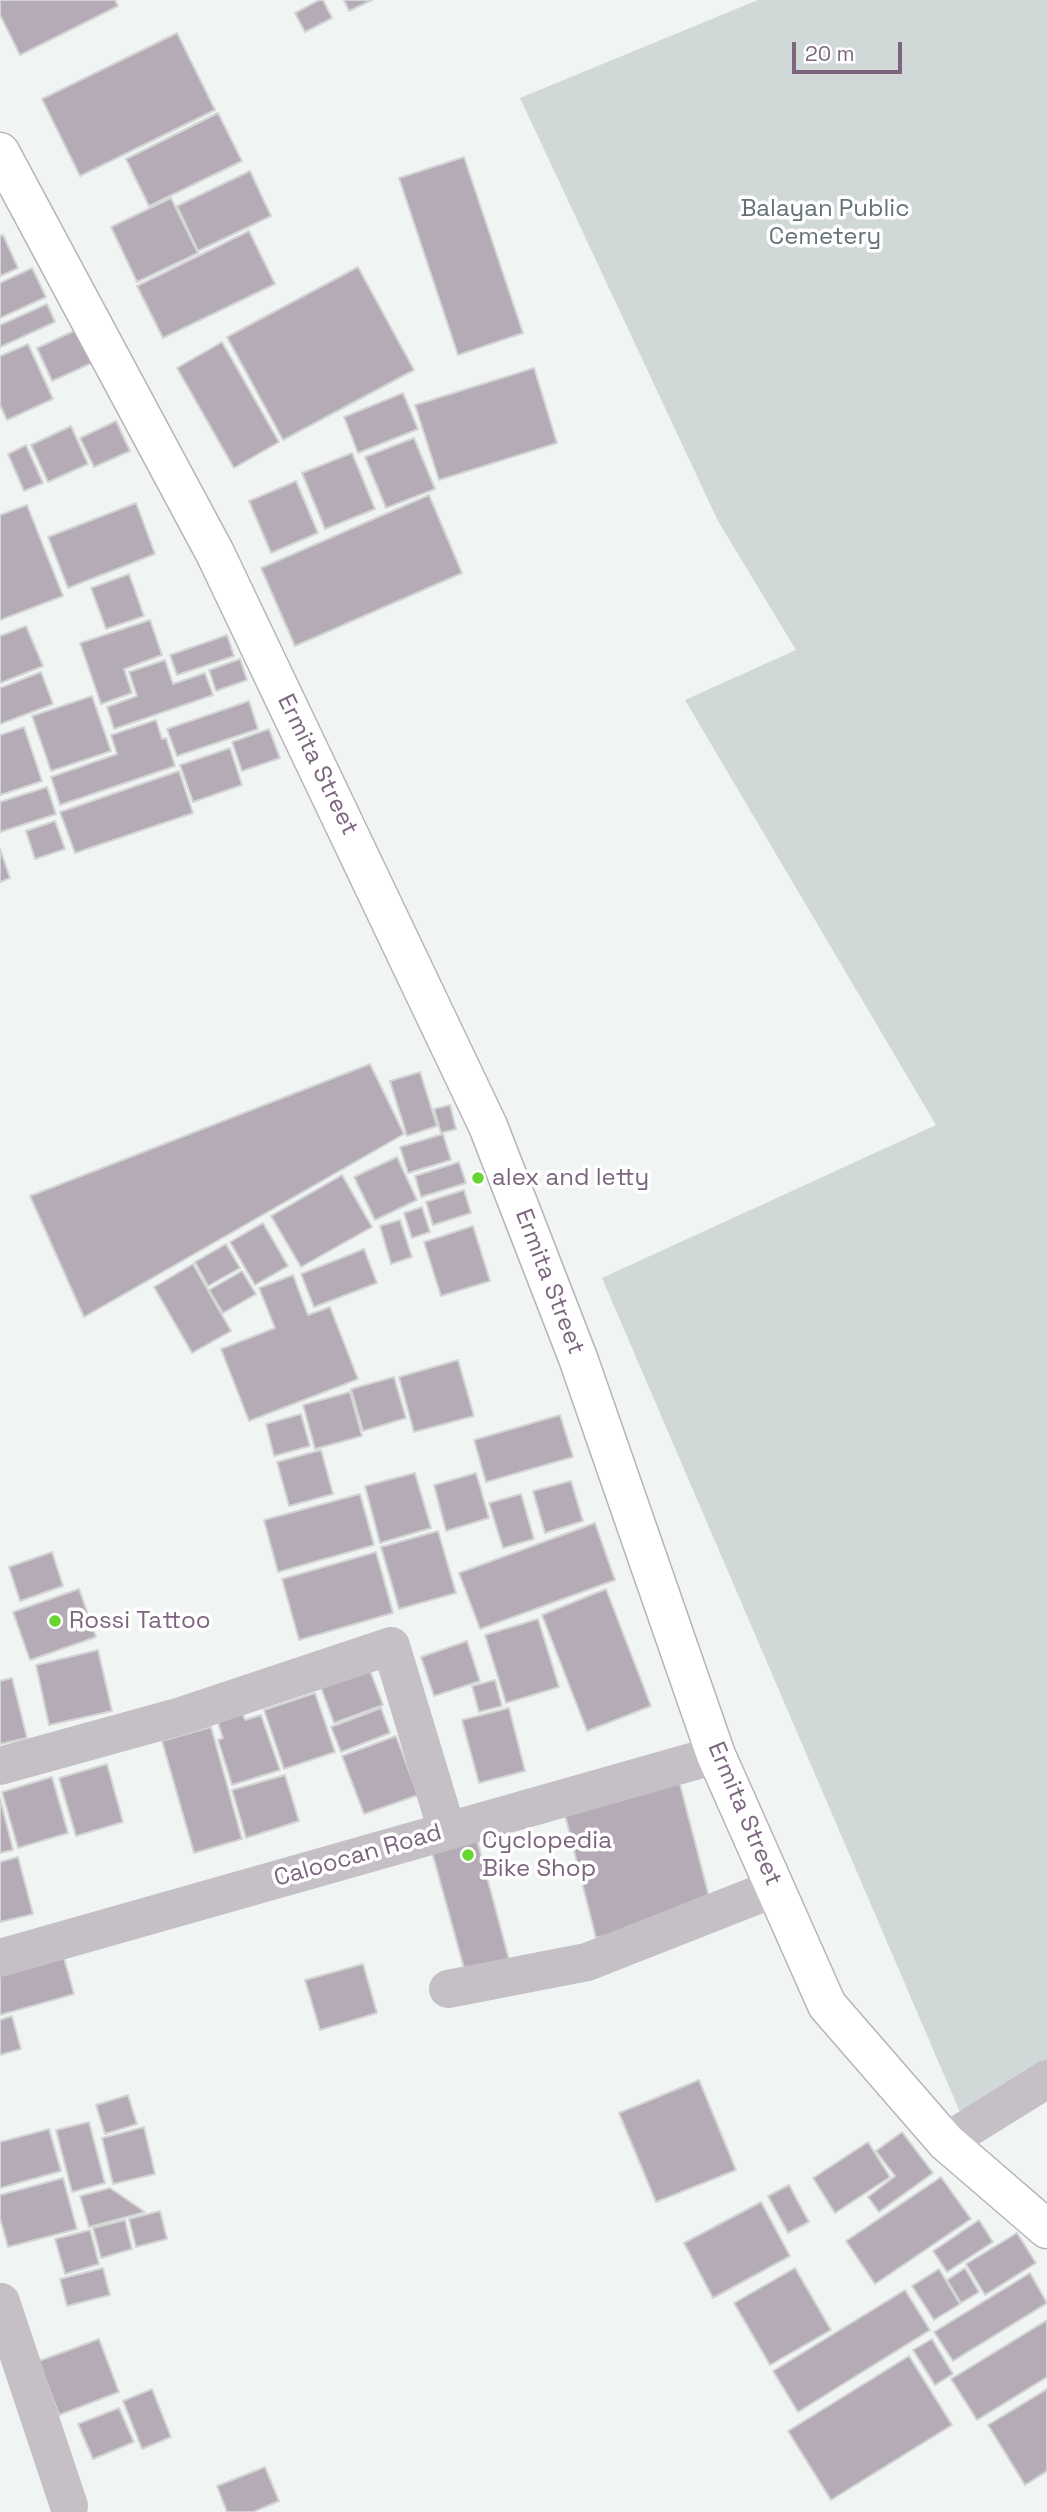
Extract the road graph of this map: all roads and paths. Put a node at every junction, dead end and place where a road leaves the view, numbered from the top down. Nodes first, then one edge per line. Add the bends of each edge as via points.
1 (0, 152) edge
2 (716, 1755) junction
3 (0, 1766) edge
4 (447, 1831) junction
5 (775, 1888) junction
6 (0, 1958) edge
7 (448, 1989) dead end
8 (1047, 2078) edge
9 (946, 2142) junction
10 (1047, 2229) edge
11 (0, 2301) edge
12 (69, 2506) dead end

1 - 2 main road, Ermita Street via 215,554 488,1126 578,1358
2 - 4 street, Caloocan Road
2 - 5 main road, Ermita Street
3 - 4 street via 181,1716 391,1646
4 - 6 street, Caloocan Road
5 - 7 street via 587,1962
5 - 9 main road, Ermita Street via 827,2005
8 - 9 street
9 - 10 main road, Ermita Street
11 - 12 street

